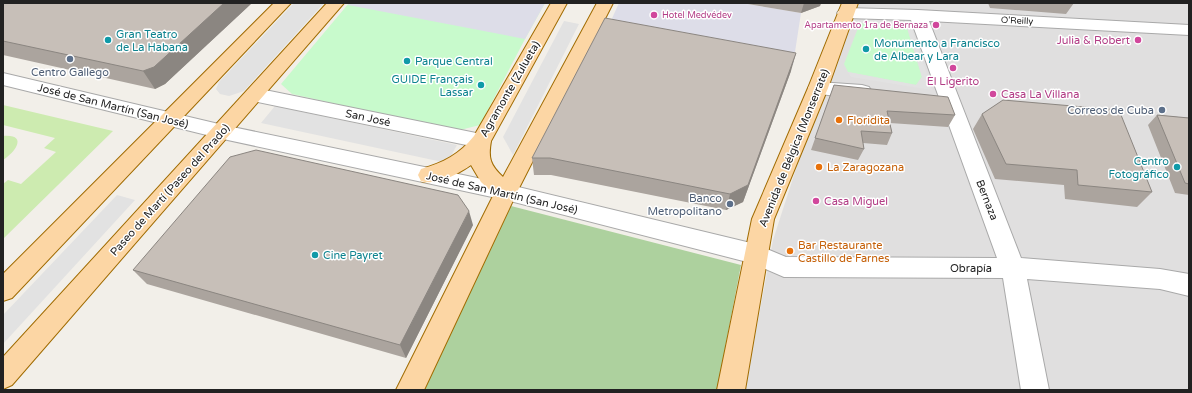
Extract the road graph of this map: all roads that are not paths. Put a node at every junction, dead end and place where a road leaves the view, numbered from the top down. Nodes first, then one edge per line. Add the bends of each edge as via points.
1 (282, 3) edge
2 (336, 3) edge
3 (559, 3) edge
4 (605, 3) edge
5 (848, 8) edge
6 (918, 15) junction
7 (1189, 30) edge
8 (3, 79) edge
9 (818, 88) junction
10 (880, 94) edge
11 (255, 95) junction
12 (168, 119) junction
13 (223, 132) junction
14 (481, 141) junction
15 (429, 175) junction
16 (506, 192) junction
17 (755, 254) junction
18 (1013, 268) junction
19 (1189, 285) edge
20 (3, 290) edge
21 (3, 376) edge
22 (410, 390) edge
23 (731, 390) edge
24 (1035, 390) edge

1 - 12 main road
2 - 11 main road, Paseo de Martí (Paseo del Prado)
3 - 14 main road, Agramonte (Zulueta)
4 - 16 main road
5 - 6 street, O'Reilly
5 - 9 main road, Avenida de Bélgica (Monserrate)
6 - 7 street, O'Reilly
6 - 18 street, Bernaza via 942,101
8 - 12 street, José de San Martín (San José)
9 - 10 street
9 - 17 main road, Avenida de Bélgica (Monserrate) via 763,219
11 - 13 main road, Paseo de Martí (Paseo del Prado)
11 - 14 street, San José
12 - 13 street, José de San Martín (San José)
12 - 20 main road
13 - 15 street, José de San Martín (San José)
13 - 21 main road, Paseo de Martí (Paseo del Prado)
14 - 15 main road via 475,150 455,166
14 - 16 main road, Agramonte (Zulueta) via 478,153 480,165
15 - 16 street, José de San Martín (San José)
16 - 17 street, José de San Martín (San José)
16 - 22 main road
17 - 18 street, Obrapía via 784,268
17 - 23 main road, Avenida de Bélgica (Monserrate)
18 - 19 street, Obrapía via 1160,280
18 - 24 street, Bernaza

